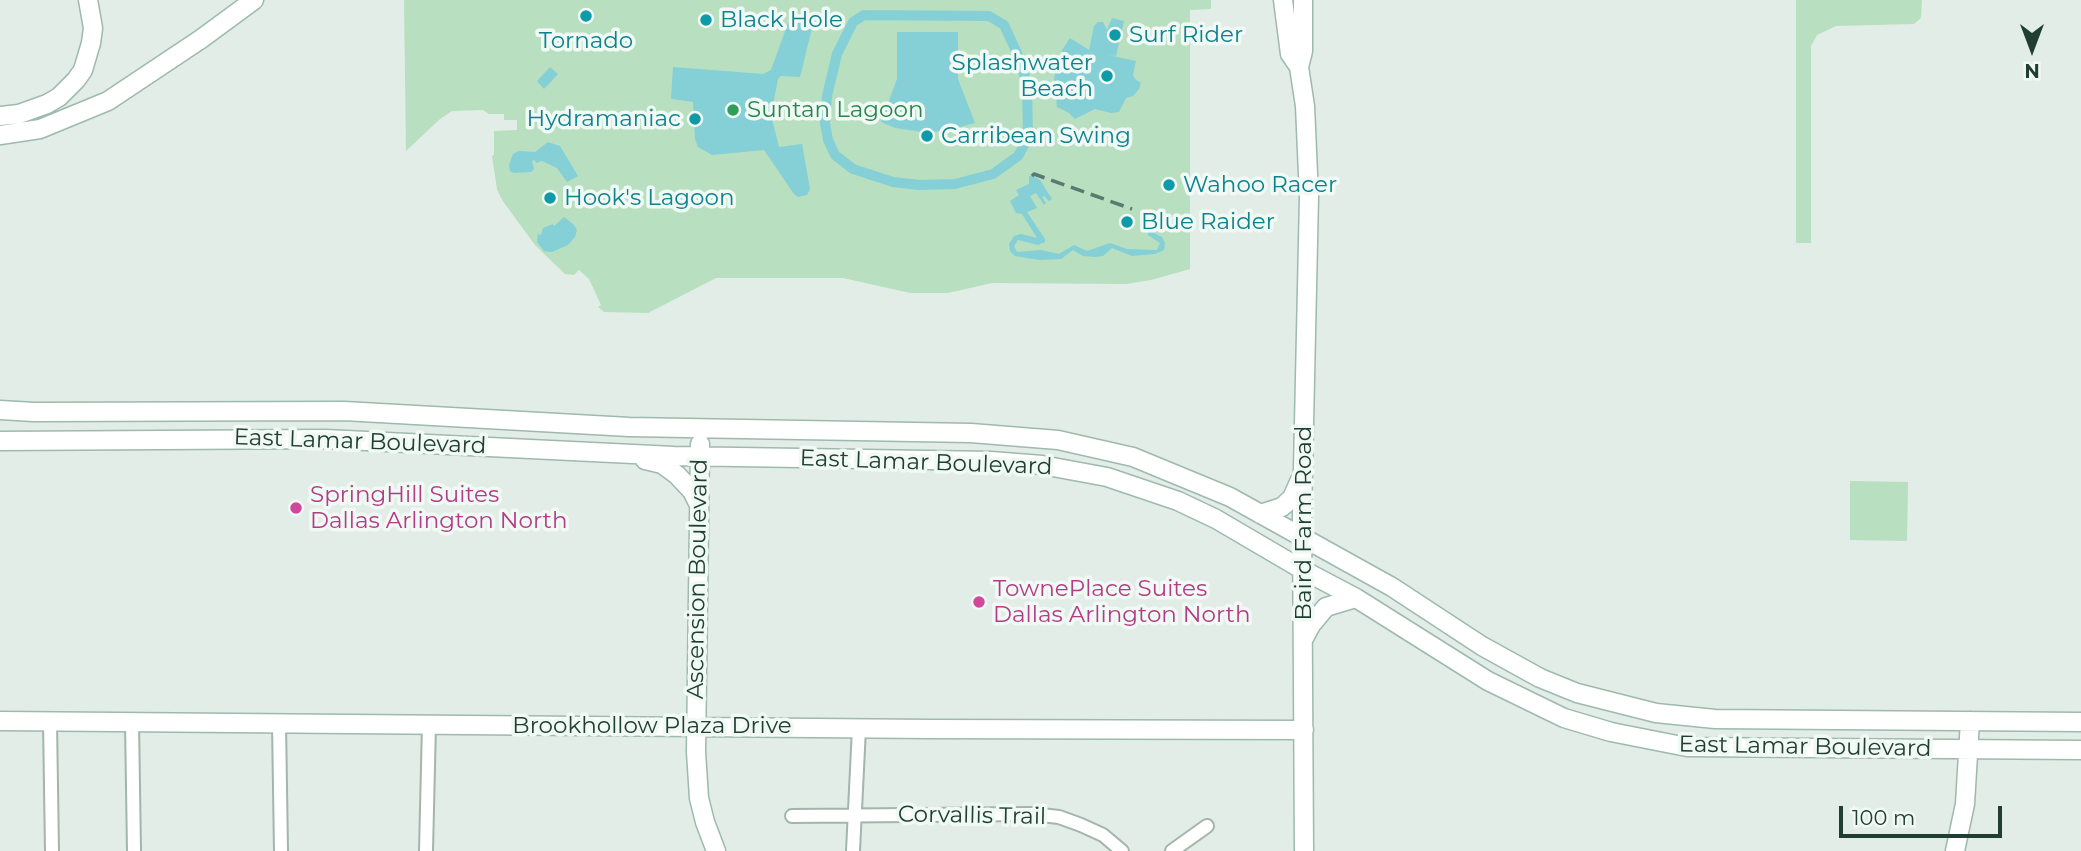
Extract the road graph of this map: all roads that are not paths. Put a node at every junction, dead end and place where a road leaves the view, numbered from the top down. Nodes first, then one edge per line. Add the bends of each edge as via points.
1 (88, 0) edge
2 (254, 0) edge
3 (1283, 0) edge
4 (1303, 0) edge
5 (1299, 67) junction
6 (0, 116) edge
7 (0, 135) edge
8 (0, 410) edge
9 (700, 430) junction
10 (1016, 435) junction
11 (0, 441) edge
12 (621, 454) junction
13 (700, 457) junction
14 (1014, 462) junction
15 (1303, 470) junction
16 (699, 506) junction
17 (1260, 514) junction
18 (1302, 539) junction
19 (1303, 570) junction
20 (1356, 598) junction
21 (1303, 640) junction
22 (1577, 693) junction
23 (1564, 718) junction
24 (0, 721) edge
25 (50, 721) junction
26 (132, 722) junction
27 (1970, 722) junction
28 (2081, 722) edge
29 (279, 723) junction
30 (429, 724) junction
31 (696, 726) junction
32 (859, 729) junction
33 (1304, 730) junction
34 (1968, 749) junction
35 (2081, 750) edge
36 (855, 815) junction
37 (792, 816) dead end
38 (1207, 826) dead end
39 (52, 851) edge
40 (134, 851) edge
41 (281, 851) edge
42 (426, 851) edge
43 (716, 851) edge
44 (853, 851) edge
45 (1122, 851) edge
46 (1172, 851) edge
47 (1304, 851) edge
48 (1955, 851) edge

1 - 6 main road via 92,43 76,80 47,104
2 - 7 main road via 108,101 40,129
3 - 5 main road via 1290,54
4 - 5 main road
5 - 15 main road, Baird Farm Road via 1309,196
8 - 9 main road, East Lamar Boulevard via 334,411
9 - 10 main road, East Lamar Boulevard
9 - 13 main road, Ascension Boulevard
10 - 14 main road
10 - 17 main road, East Lamar Boulevard via 1133,457 1213,489
11 - 12 main road, East Lamar Boulevard via 325,439
12 - 13 main road, East Lamar Boulevard
12 - 16 main road via 670,469 692,491
13 - 14 main road, East Lamar Boulevard
13 - 16 main road, Ascension Boulevard
14 - 19 main road, East Lamar Boulevard via 1087,472 1154,492 1216,519
15 - 17 main road via 1292,498 1282,507
15 - 18 main road, Baird Farm Road
16 - 31 main road, Ascension Boulevard
17 - 18 main road, East Lamar Boulevard
18 - 19 main road, Baird Farm Road
18 - 22 main road, East Lamar Boulevard via 1392,587 1482,646
19 - 20 main road, East Lamar Boulevard
19 - 21 main road, Baird Farm Road
20 - 21 main road via 1326,607
20 - 23 main road, East Lamar Boulevard via 1488,681
21 - 33 main road, Baird Farm Road
22 - 23 main road
22 - 27 main road, East Lamar Boulevard via 1656,713 1715,719
23 - 34 main road, East Lamar Boulevard via 1687,747
24 - 25 main road, Brookhollow Plaza Drive
25 - 26 main road, Brookhollow Plaza Drive
25 - 39 street
26 - 29 main road, Brookhollow Plaza Drive
26 - 40 street
27 - 28 main road, East Lamar Boulevard
27 - 34 main road
29 - 30 main road, Brookhollow Plaza Drive
29 - 41 street
30 - 31 main road, Brookhollow Plaza Drive
30 - 42 street
31 - 32 main road, Brookhollow Plaza Drive
31 - 43 main road, Ascension Boulevard via 699,798
32 - 33 main road, Brookhollow Plaza Drive
32 - 36 street
33 - 47 main road, Baird Farm Road
34 - 35 main road, East Lamar Boulevard
34 - 48 main road via 1965,804
36 - 37 street, Corvallis Trail
36 - 44 street
36 - 45 street, Corvallis Trail via 1059,817 1103,835
38 - 46 street

